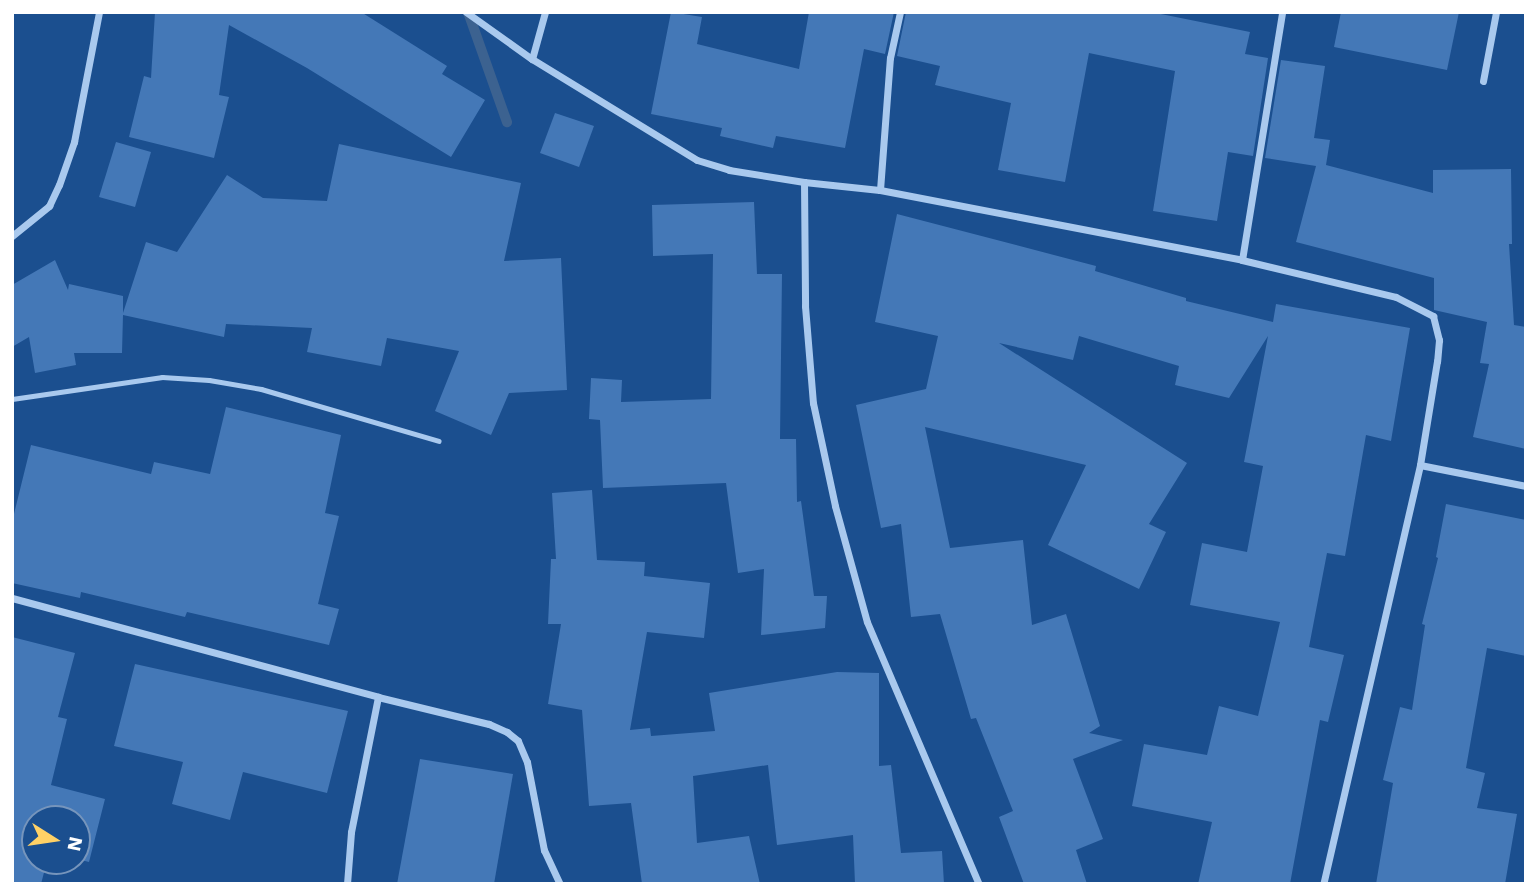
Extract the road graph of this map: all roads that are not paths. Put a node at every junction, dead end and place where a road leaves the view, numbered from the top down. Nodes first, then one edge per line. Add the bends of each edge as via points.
1 (99, 12) edge
2 (466, 12) edge
3 (545, 12) edge
4 (900, 12) edge
5 (1282, 12) edge
6 (1496, 12) edge
7 (532, 59) junction
8 (1483, 81) dead end
9 (804, 183) junction
10 (880, 190) junction
11 (12, 236) edge
12 (1242, 260) junction
13 (12, 399) edge
14 (439, 441) dead end
15 (1420, 465) junction
16 (1526, 486) edge
17 (12, 597) edge
18 (378, 697) junction
19 (348, 884) edge
20 (560, 884) edge
21 (979, 884) edge
22 (1323, 884) edge

1 - 11 street via 74,142 59,185 49,206
2 - 7 street
3 - 7 street
4 - 10 street via 890,58
5 - 12 street
6 - 8 street
7 - 9 street via 697,160
9 - 10 street
9 - 21 street via 805,306 813,404 835,506 867,622
10 - 12 street
12 - 15 street via 1396,297 1433,316 1439,340
13 - 14 lane via 162,377 209,380 261,389
15 - 16 street
15 - 22 street
17 - 18 street
18 - 19 street via 351,832
18 - 20 street via 489,724 518,741 527,762 544,850

